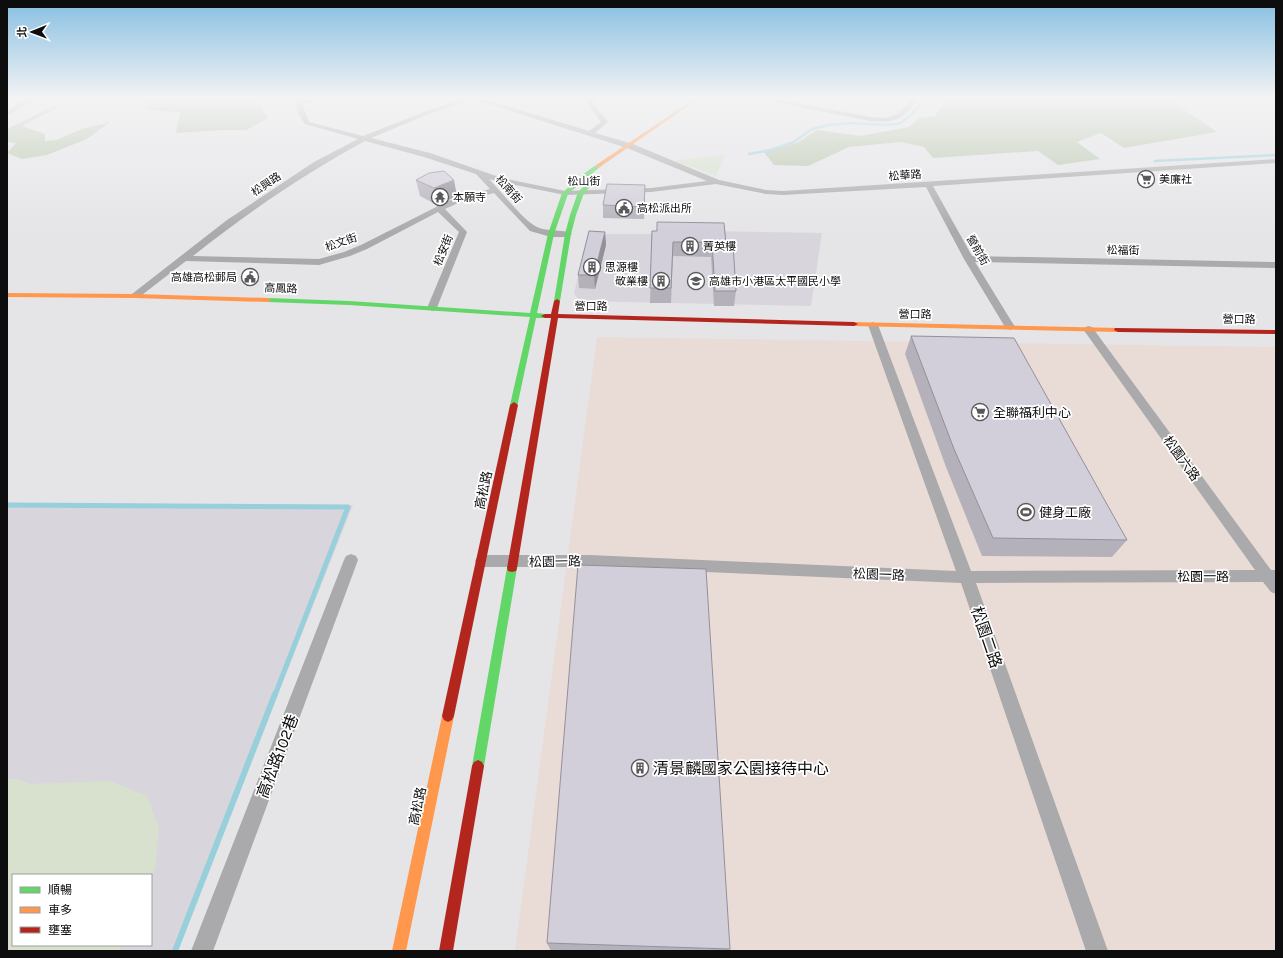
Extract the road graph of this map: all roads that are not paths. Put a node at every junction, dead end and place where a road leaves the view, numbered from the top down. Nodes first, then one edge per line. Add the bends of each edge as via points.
1 (354, 144) edge
2 (385, 144) edge
3 (622, 144) edge
4 (640, 144) edge
5 (634, 148) junction
6 (1275, 162) edge
7 (479, 172) junction
8 (717, 182) junction
9 (928, 184) junction
10 (495, 190) junction
11 (581, 192) junction
12 (565, 193) junction
13 (439, 208) junction
14 (551, 234) junction
15 (568, 234) junction
16 (184, 258) junction
17 (969, 259) junction
18 (1276, 265) edge
19 (7, 295) edge
20 (135, 296) junction
21 (432, 308) junction
22 (532, 316) junction
23 (553, 317) junction
24 (873, 325) junction
25 (1010, 327) junction
26 (1088, 329) junction
27 (1276, 332) edge
28 (351, 560) dead end
29 (482, 561) junction
30 (512, 562) junction
31 (1272, 576) edge
32 (966, 577) junction
33 (1276, 588) edge
34 (202, 951) edge
35 (399, 951) edge
36 (446, 951) edge
37 (1097, 951) edge

1 - 16 street, 松興路 via 265,197
2 - 7 street, 松南街
3 - 5 street, 松華路
4 - 5 street, 高松路
5 - 8 street, 松華路
5 - 11 street, 高松路
5 - 12 street, 高松路 via 584,176
6 - 9 street, 松華路
7 - 10 street, 松南街
7 - 12 street, 松山街 via 500,180
8 - 9 street, 松華路 via 783,193
8 - 11 street, 松山街 via 651,190
9 - 17 street, 營前街
10 - 13 street, 松文街 via 460,199
10 - 14 street, 松南街 via 533,229
11 - 12 street, 松山街
11 - 15 street, 高松路
12 - 14 street, 高松路
13 - 16 street, 松文街 via 364,247 319,262
13 - 21 street, 松安街 via 463,232
14 - 15 street, 松南街
14 - 22 street, 高松路
15 - 23 street, 高松路
16 - 20 street, 松興路
17 - 18 street, 松福街
17 - 25 street, 營前街
19 - 20 street, 高鳳路
20 - 21 street, 高鳳路
21 - 22 street, 高鳳路
22 - 23 street, 高鳳路
22 - 29 street, 高松路
23 - 24 street, 營口路
23 - 30 street, 高松路
24 - 25 street, 營口路
24 - 32 street, 松園二路
25 - 26 street, 營口路
26 - 27 street, 營口路
26 - 31 street, 松園六路
28 - 34 street, 高松路102巷
29 - 30 street, 松園一路
29 - 35 street, 高松路
30 - 32 street, 松園一路 via 589,561
30 - 36 street, 高松路
31 - 32 street, 松園一路
31 - 33 street, 松園六路
32 - 37 street, 松園二路

